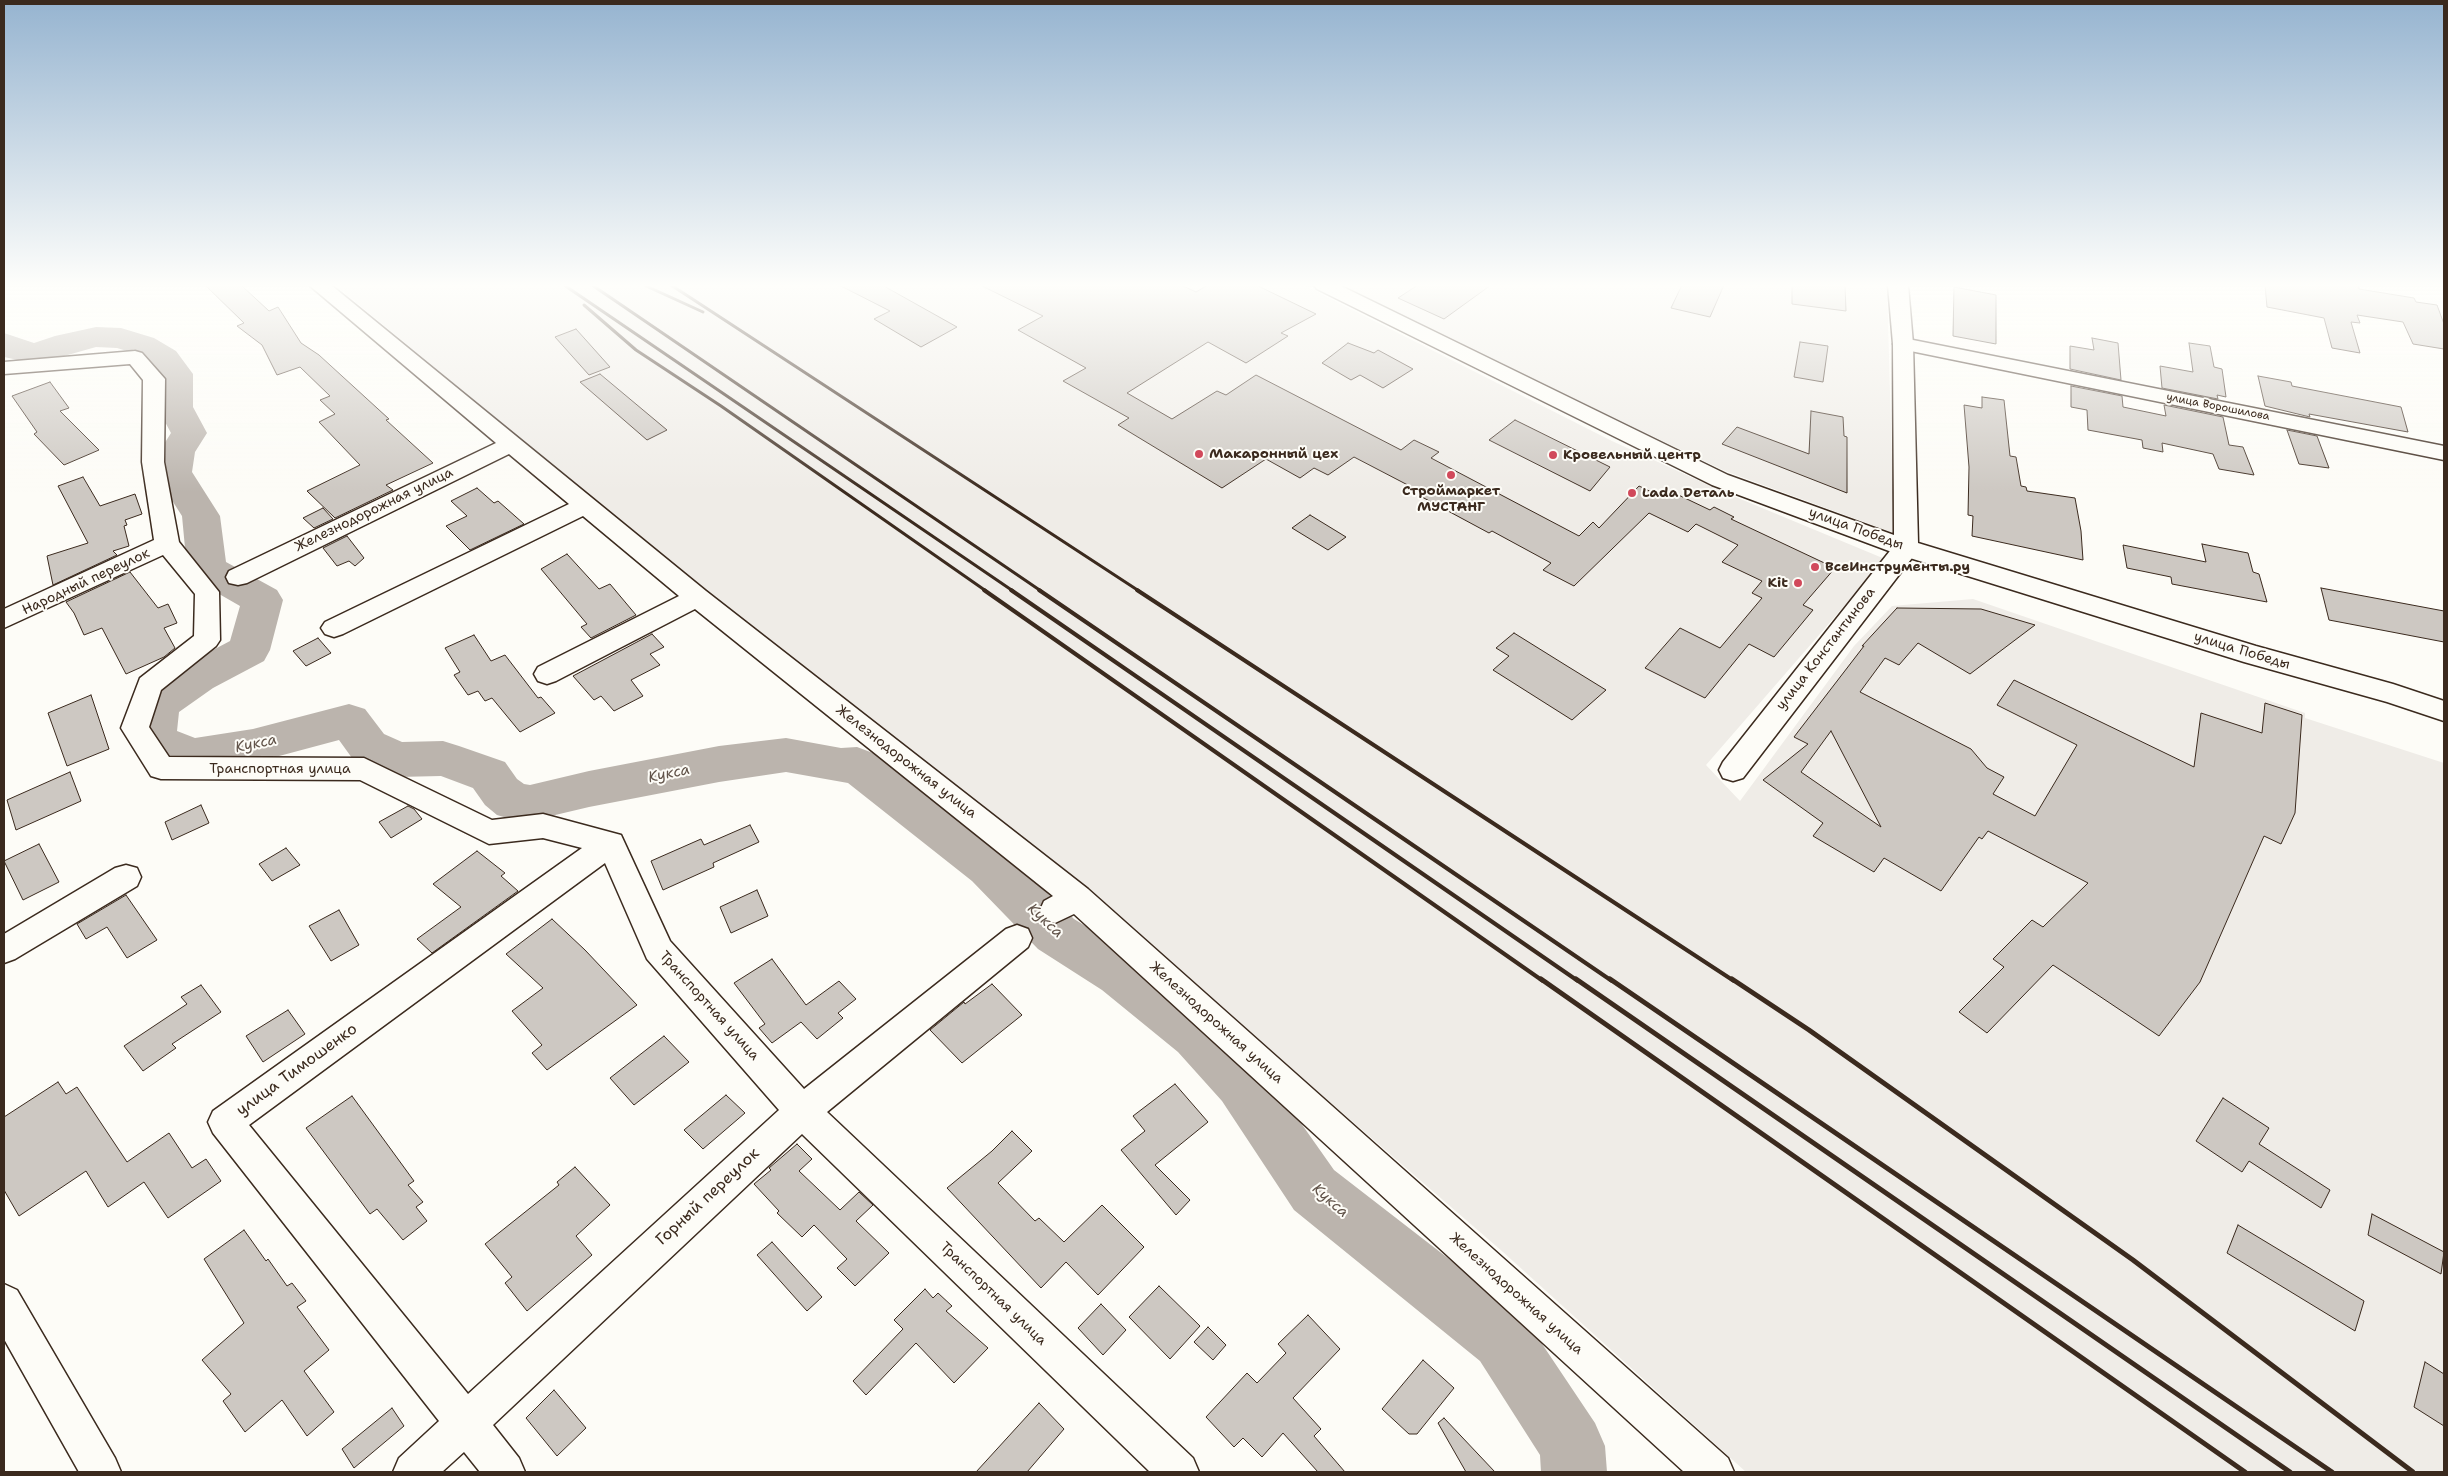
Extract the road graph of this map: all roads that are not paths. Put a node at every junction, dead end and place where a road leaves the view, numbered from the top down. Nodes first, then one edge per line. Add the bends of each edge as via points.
1 (402, 354) edge
2 (1464, 354) edge
3 (1902, 354) edge
4 (1951, 354) edge
5 (4, 368) edge
6 (511, 444) junction
7 (2444, 453) edge
8 (586, 505) junction
9 (167, 544) junction
10 (1906, 548) junction
11 (238, 577) dead end
12 (697, 597) junction
13 (4, 620) edge
14 (334, 628) dead end
15 (547, 674) dead end
16 (2444, 711) edge
17 (1733, 770) dead end
18 (611, 843) junction
19 (126, 876) dead end
20 (1017, 938) dead end
21 (4, 950) edge
22 (802, 1111) junction
23 (4, 1303) edge
24 (466, 1422) junction
25 (101, 1472) edge
26 (413, 1472) edge
27 (505, 1472) edge
28 (1179, 1472) edge
29 (1714, 1472) edge

1 - 6 street, Железнодорожная улица
2 - 10 street, улица Победы via 1720,480
3 - 10 street
4 - 7 street, улица Ворошилова
5 - 9 street via 135,357 154,379 153,462
6 - 8 street, Железнодорожная улица
6 - 11 street, Железнодорожная улица
8 - 12 street, Железнодорожная улица
8 - 14 street
9 - 13 street, Народный переулок
9 - 18 street, Транспортная улица via 207,592 207,640 149,685 135,728 162,768 364,769 489,832 543,826
10 - 16 street, улица Победы
10 - 17 street, улица Константинова
12 - 15 street
12 - 29 street, Железнодорожная улица via 1066,904
18 - 22 street, Транспортная улица via 658,950
18 - 24 street, улица Тимошенко via 225,1122
19 - 21 street
20 - 22 street, Горный переулок
22 - 24 street, Горный переулок
22 - 28 street, Транспортная улица
23 - 25 street
24 - 26 street, Горный переулок
24 - 27 street, улица Тимошенко

